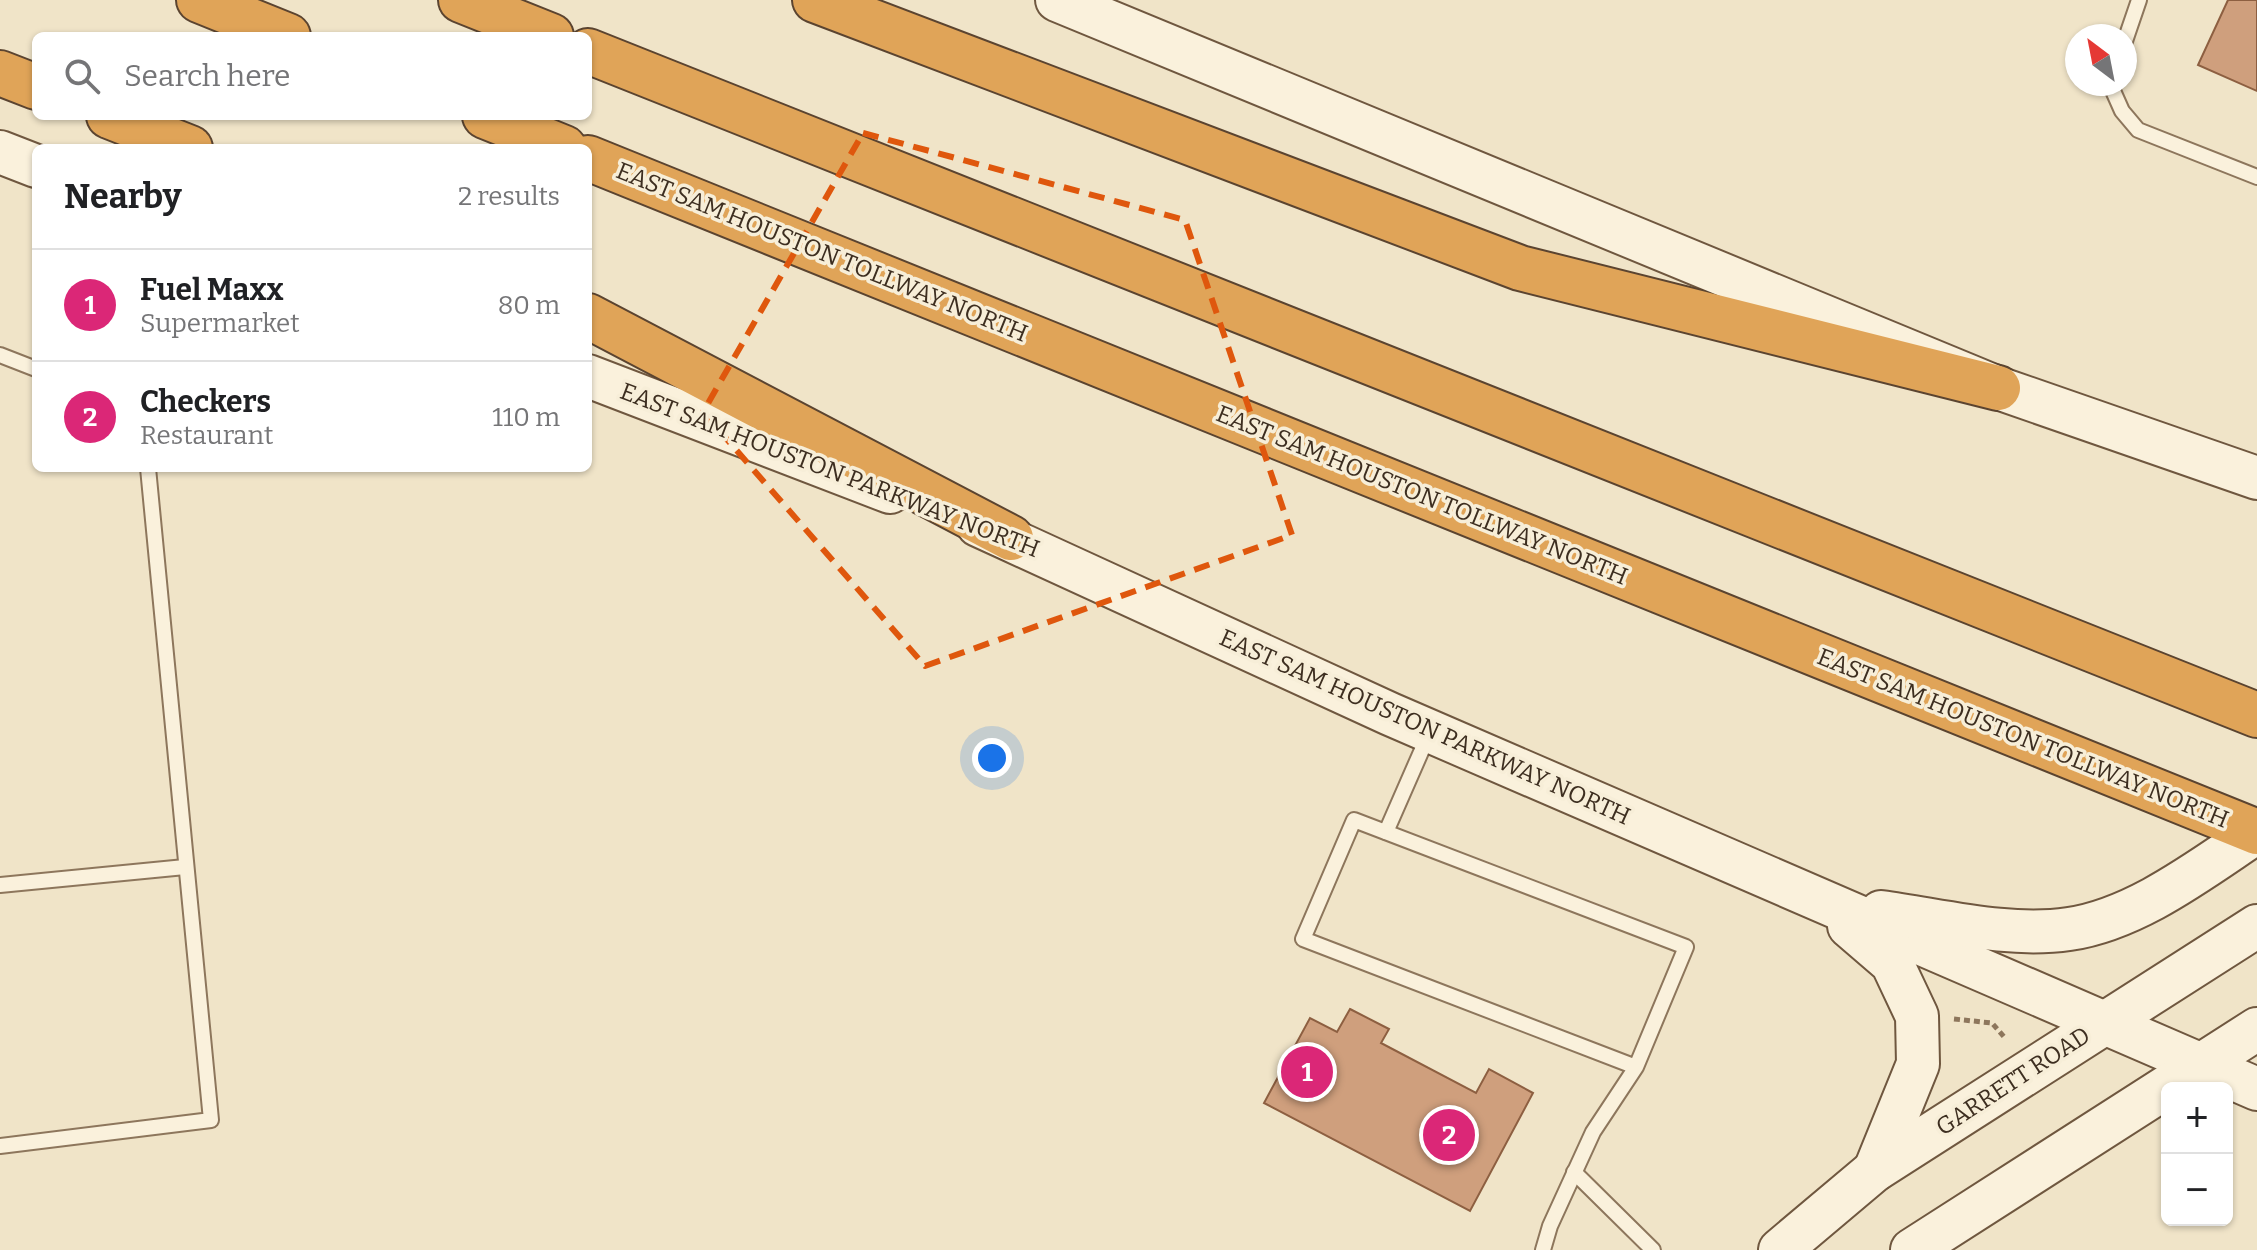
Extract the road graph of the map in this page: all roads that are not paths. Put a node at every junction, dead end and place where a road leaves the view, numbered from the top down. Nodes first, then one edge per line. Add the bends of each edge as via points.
1 (199, 0) edge
2 (461, 0) edge
3 (815, 0) edge
4 (1057, 0) edge
5 (2139, 0) edge
6 (2131, 24) edge
7 (278, 32) edge
8 (541, 32) edge
9 (592, 53) edge
10 (0, 73) edge
11 (32, 85) edge
12 (2115, 96) edge
13 (119, 120) edge
14 (495, 120) edge
15 (180, 144) edge
16 (554, 144) edge
17 (0, 152) edge
18 (592, 160) edge
19 (32, 164) edge
20 (2257, 177) edge
21 (592, 318) edge
22 (0, 355) edge
23 (32, 367) edge
24 (592, 378) edge
25 (1998, 388) junction
26 (148, 472) edge
27 (2257, 478) edge
28 (1011, 538) junction
29 (2257, 715) edge
30 (1430, 732) junction
31 (1386, 832) junction
32 (2257, 832) edge
33 (185, 867) junction
34 (0, 885) edge
35 (1825, 904) junction
36 (2257, 926) edge
37 (2106, 1022) junction
38 (2257, 1029) edge
39 (2203, 1065) junction
40 (1636, 1067) junction
41 (2257, 1089) edge
42 (0, 1146) edge
43 (1875, 1170) junction
44 (1574, 1172) junction
45 (1543, 1250) edge
46 (1653, 1250) edge
47 (1780, 1250) edge
48 (1912, 1250) edge

1 - 7 highway
2 - 8 highway
3 - 25 highway via 1520,268
4 - 25 main road
5 - 6 lane
9 - 29 highway
10 - 11 highway
12 - 20 lane via 2138,130
13 - 15 highway
14 - 16 highway
17 - 19 main road
18 - 32 highway, EAST SAM HOUSTON TOLLWAY NORTH
21 - 28 highway
22 - 23 lane
24 - 28 main road, EAST SAM HOUSTON PARKWAY NORTH
25 - 27 main road
26 - 33 lane
28 - 30 main road, EAST SAM HOUSTON PARKWAY NORTH
30 - 31 lane
30 - 35 main road, EAST SAM HOUSTON PARKWAY NORTH
31 - 40 lane via 1686,947
31 - 40 lane via 1354,820 1303,939
32 - 35 main road via 2123,912 2070,929 2020,931
33 - 34 lane
33 - 42 lane via 211,1120
35 - 37 main road, EAST SAM HOUSTON PARKWAY NORTH
35 - 43 main road via 1892,963 1917,1016 1918,1064
36 - 37 main road, GARRETT ROAD
37 - 39 main road, EAST SAM HOUSTON PARKWAY NORTH
37 - 43 main road, GARRETT ROAD
38 - 39 main road
39 - 41 main road, EAST SAM HOUSTON PARKWAY NORTH
39 - 48 main road
40 - 44 lane
43 - 47 main road, GARRETT ROAD
44 - 45 lane
44 - 46 lane

